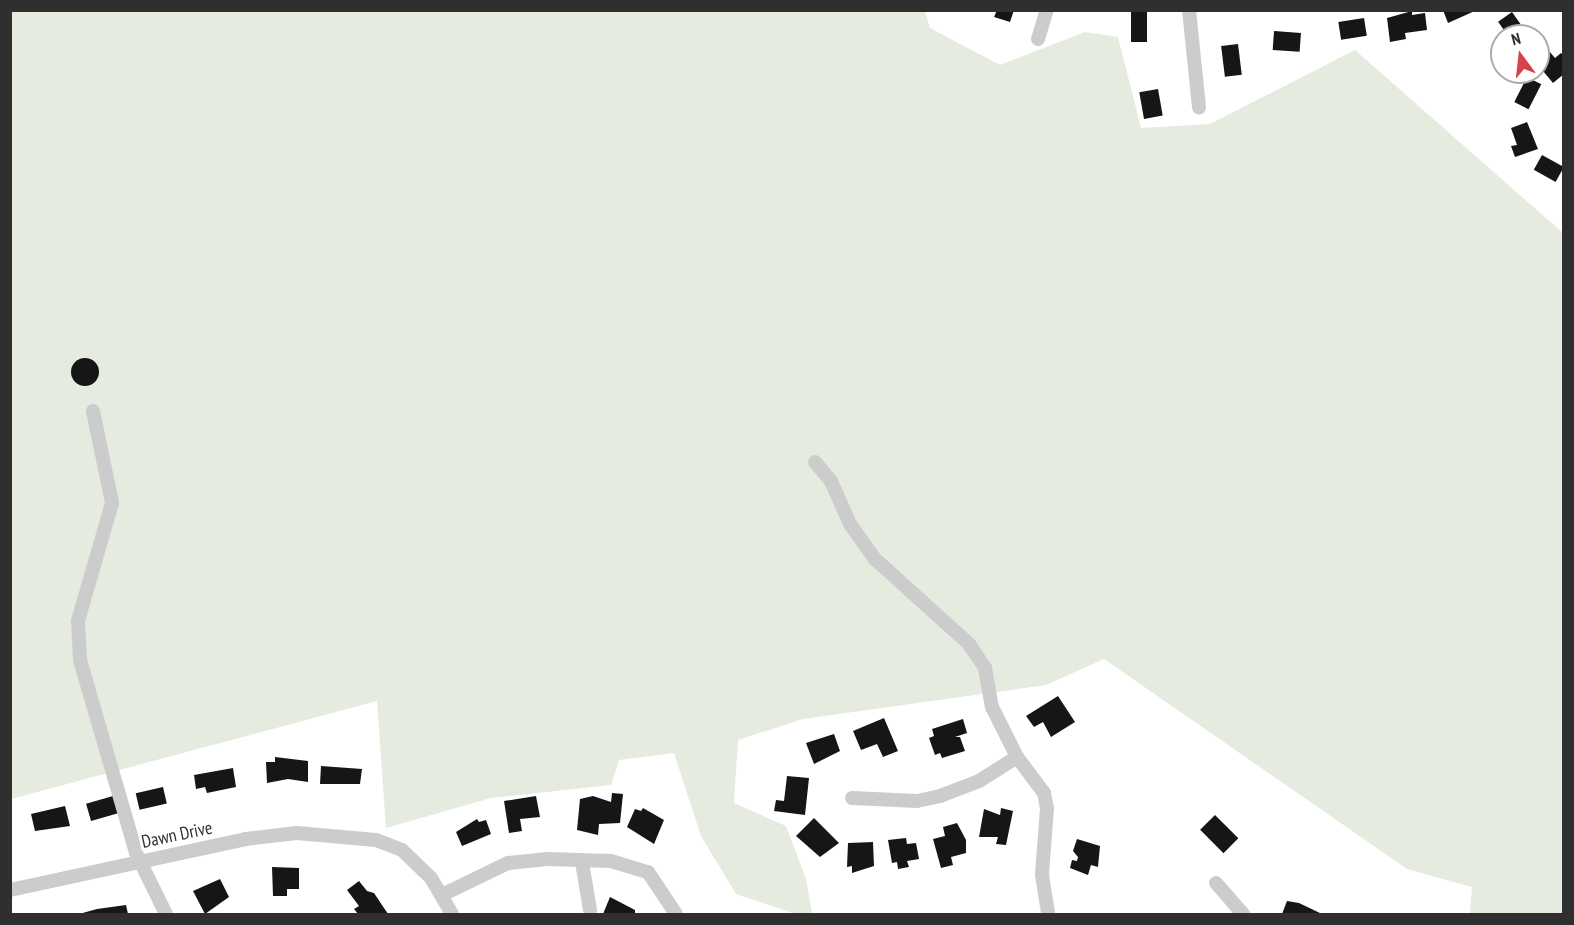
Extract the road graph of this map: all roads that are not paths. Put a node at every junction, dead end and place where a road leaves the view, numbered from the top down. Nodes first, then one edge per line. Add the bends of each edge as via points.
1 (1047, 10) edge
2 (1189, 10) edge
3 (1038, 39) dead end
4 (1199, 106) dead end
5 (93, 411) dead end
6 (815, 462) dead end
7 (1017, 757) junction
8 (852, 798) dead end
9 (139, 861) junction
10 (582, 862) junction
11 (1216, 883) dead end
12 (10, 890) edge
13 (442, 895) junction
14 (590, 910) dead end
15 (166, 915) edge
16 (452, 915) edge
17 (676, 915) edge
18 (1048, 915) edge
19 (1243, 915) edge

1 - 3 street
2 - 4 street
5 - 9 street via 112,503 78,621 80,660
6 - 7 street via 831,481 850,524 875,559 969,644 987,674 992,707
7 - 8 street via 979,781 940,796 917,801
7 - 18 street via 1044,793 1047,808 1041,875
9 - 12 street, Dawn Drive
9 - 13 street, Dawn Drive via 274,833 353,837 402,850 422,867
9 - 15 street
10 - 13 street via 548,859 508,864
10 - 14 street
10 - 17 street via 611,861 648,872 659,883
11 - 19 street
13 - 16 street, Dawn Drive

